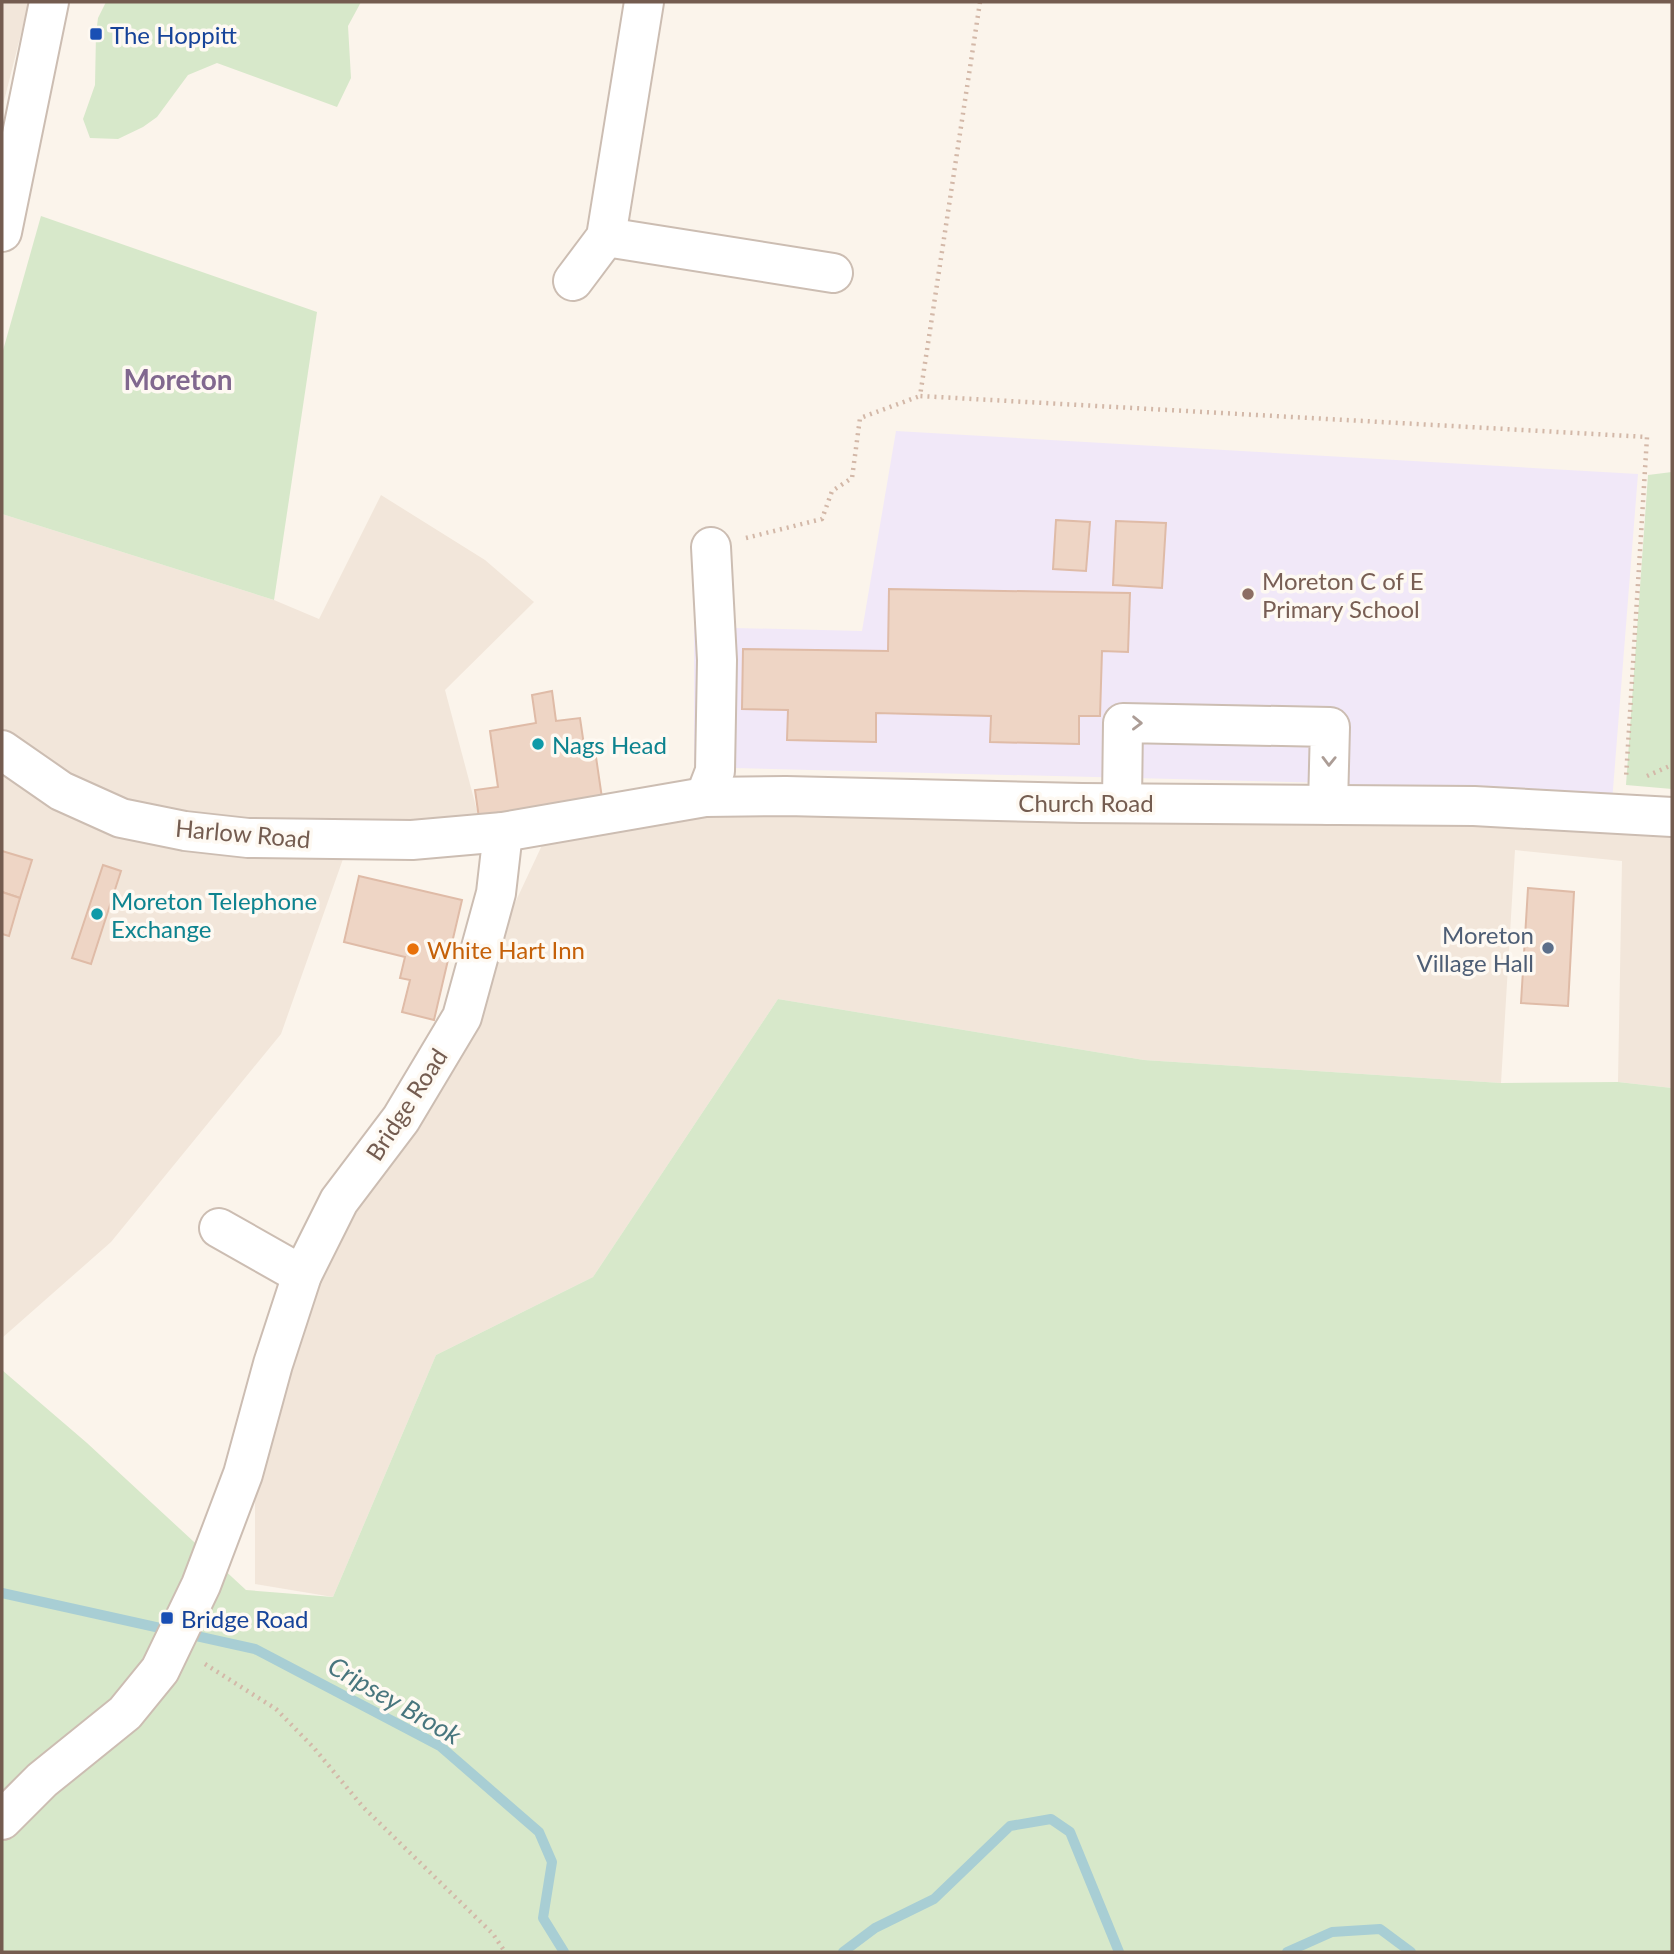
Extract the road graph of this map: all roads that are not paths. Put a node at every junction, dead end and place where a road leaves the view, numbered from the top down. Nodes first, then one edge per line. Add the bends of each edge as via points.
1 (49, 2) edge
2 (644, 2) edge
3 (2, 232) edge
4 (606, 237) junction
5 (833, 273) dead end
6 (573, 281) dead end
7 (711, 547) road end
8 (2, 750) edge
9 (705, 797) junction
10 (1122, 802) junction
11 (1328, 805) junction
12 (1672, 817) edge
13 (503, 832) junction
14 (219, 1228) dead end
15 (302, 1275) junction
16 (2, 1820) edge

1 - 3 street
2 - 4 street
4 - 5 street
4 - 6 street
7 - 9 street via 717,660 715,771
8 - 13 street, Harlow Road via 61,791 121,818 185,831 248,838 412,841
9 - 10 street, Church Road
9 - 13 street, Church Road
10 - 11 street, Church Road
10 -> 11 street via 1123,723 1330,727
11 - 12 street, Church Road via 1474,806
13 - 15 street, Bridge Road via 496,893 462,1017 401,1119 339,1201
14 - 15 street
15 - 16 street, Bridge Road via 243,1474 201,1585 160,1670 125,1713 42,1780

